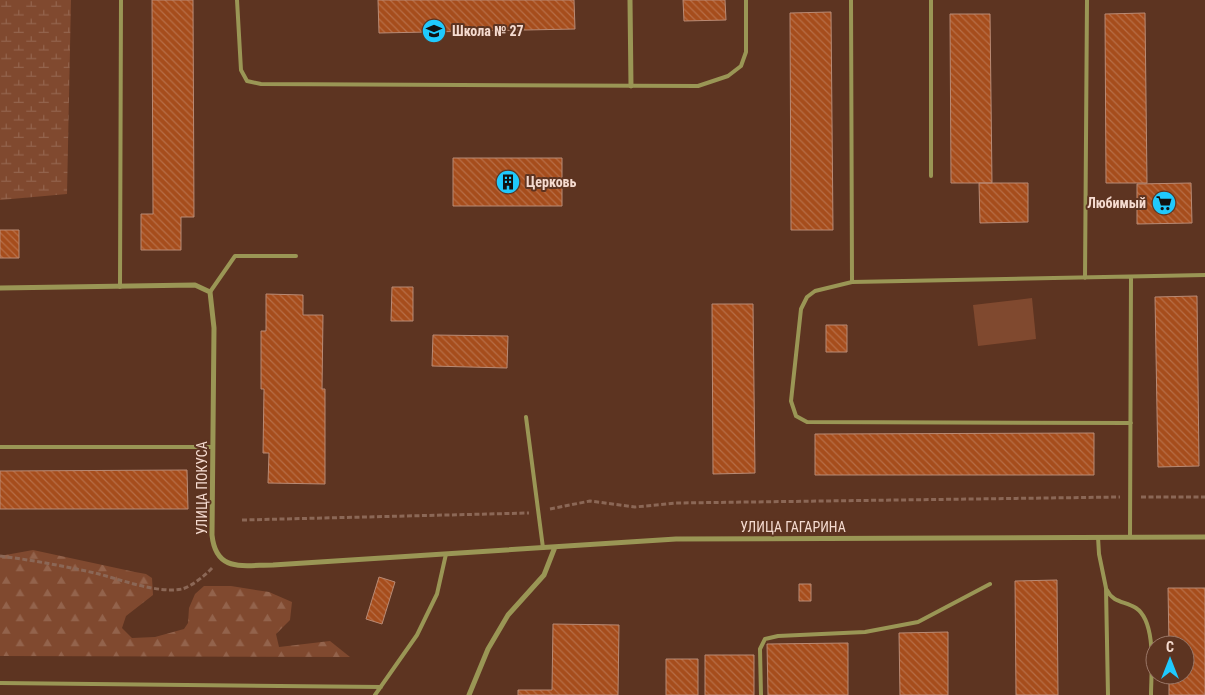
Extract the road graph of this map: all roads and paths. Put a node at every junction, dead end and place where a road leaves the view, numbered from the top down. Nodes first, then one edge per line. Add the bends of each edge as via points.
1 (121, 0) edge
2 (237, 0) edge
3 (630, 0) edge
4 (746, 0) edge
5 (851, 0) edge
6 (931, 0) edge
7 (1087, 0) edge
8 (631, 86) junction
9 (931, 176) dead end
10 (296, 256) dead end
11 (1205, 275) edge
12 (1131, 277) junction
13 (1085, 278) junction
14 (852, 282) junction
15 (120, 287) junction
16 (0, 288) edge
17 (210, 292) junction
18 (526, 417) dead end
19 (1131, 423) junction
20 (0, 446) edge
21 (214, 446) junction
22 (1130, 497) junction
23 (1205, 497) edge
24 (539, 512) junction
25 (242, 520) dead end
26 (1205, 536) edge
27 (1098, 537) junction
28 (1130, 537) junction
29 (555, 547) junction
30 (544, 548) junction
31 (446, 554) junction
32 (0, 556) edge
33 (220, 559) junction
34 (990, 584) dead end
35 (1106, 588) junction
36 (0, 683) edge
37 (381, 687) junction
38 (375, 695) edge
39 (469, 695) edge
40 (761, 695) edge
41 (1108, 695) edge
42 (1151, 695) edge

1 - 15 lane
2 - 8 lane via 241,70 247,81 271,84
3 - 8 street
4 - 8 lane via 746,52 741,66 728,76 698,86
5 - 14 lane
6 - 9 lane
7 - 13 lane
10 - 17 lane via 235,256
11 - 12 lane
12 - 13 lane
12 - 19 lane
13 - 14 lane
14 - 19 lane via 815,291 807,297 801,309 792,401 796,416 807,422
15 - 16 street
15 - 17 street via 194,284
17 - 21 street, УЛИЦА ПОКУСА via 214,328
18 - 24 lane
19 - 22 lane
20 - 21 lane
21 - 33 street, УЛИЦА ПОКУСА via 212,535
22 - 23 path
22 - 24 path via 676,503 635,507 590,501
22 - 28 lane
24 - 25 path
24 - 30 lane
26 - 28 street, УЛИЦА ГАГАРИНА
27 - 28 street, УЛИЦА ГАГАРИНА
27 - 29 street, УЛИЦА ГАГАРИНА via 676,539
27 - 35 lane
29 - 30 street
29 - 39 street via 544,575 508,615 488,649
30 - 31 street
31 - 33 street via 273,565 231,564
31 - 37 lane via 437,594 417,635
32 - 33 path via 50,563 154,589 183,589 208,574
34 - 40 lane via 918,622 865,632 765,639 760,649
35 - 41 lane
35 - 42 lane via 1118,602 1136,608 1150,630
36 - 37 lane
37 - 38 lane

